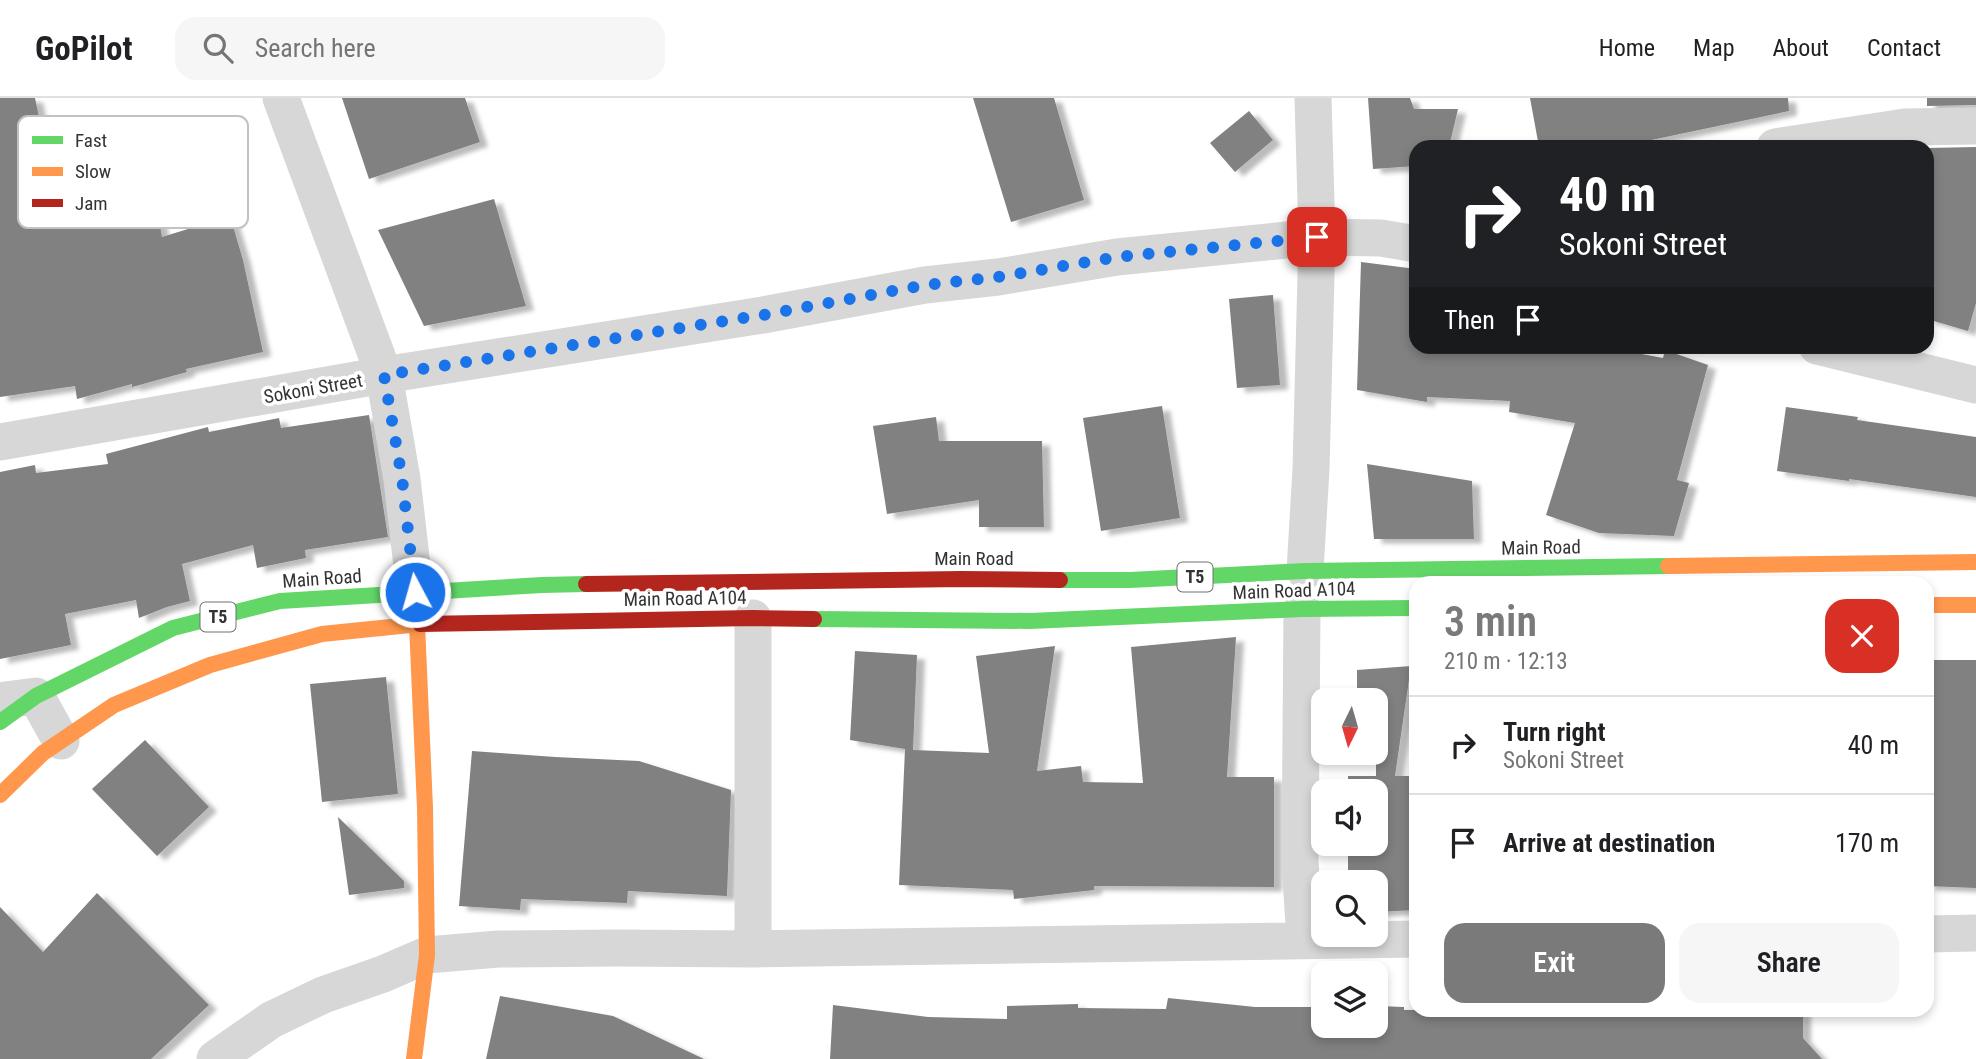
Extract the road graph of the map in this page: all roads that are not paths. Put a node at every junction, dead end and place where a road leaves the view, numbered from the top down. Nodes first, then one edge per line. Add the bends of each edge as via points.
1 (281, 98) edge
2 (1312, 98) edge
3 (1976, 126) edge
4 (1820, 140) edge
5 (1317, 237) junction
6 (1399, 241) edge
7 (1850, 354) edge
8 (384, 375) junction
9 (1976, 385) edge
10 (0, 442) edge
11 (1976, 562) edge
12 (1305, 571) junction
13 (1935, 574) junction
14 (1934, 584) edge
15 (1934, 605) edge
16 (1976, 605) edge
17 (416, 608) junction
18 (1409, 608) edge
19 (1302, 609) junction
20 (753, 618) junction
21 (36, 696) junction
22 (0, 700) edge
23 (0, 722) edge
24 (61, 741) junction
25 (0, 795) edge
26 (1976, 933) edge
27 (1934, 934) edge
28 (1409, 939) edge
29 (1305, 940) junction
30 (753, 949) junction
31 (427, 955) junction
32 (215, 1059) edge
33 (414, 1059) edge

1 - 8 street
2 - 5 street
3 - 4 street via 1905,127
5 - 6 street, Sokoni Street
5 - 8 street, Sokoni Street via 1117,257 925,285
5 - 12 street
7 - 9 street
8 - 10 street, Sokoni Street
8 - 17 street via 402,478
11 - 13 main road, Main Road / T5
12 - 13 main road, Main Road / T5
12 - 17 main road, Main Road / T5 via 1130,580 541,585
13 - 14 main road
15 - 16 main road
17 - 20 main road, Main Road A104 / T5
17 - 21 main road, Main Road / T5 via 280,601 173,628
17 - 24 main road, Main Road A104 / T5 via 210,666 114,705
17 - 31 main road
18 - 19 main road, Main Road A104 / T5
19 - 20 main road, Main Road A104 / T5 via 1030,621
19 - 29 street via 1300,862
20 - 30 street
21 - 22 street
21 - 23 main road, Main Road / T5
21 - 24 street
24 - 25 main road, Main Road A104 / T5
26 - 27 street
28 - 29 street
29 - 30 street
30 - 31 street via 498,950
31 - 32 street via 271,1020
31 - 33 main road

